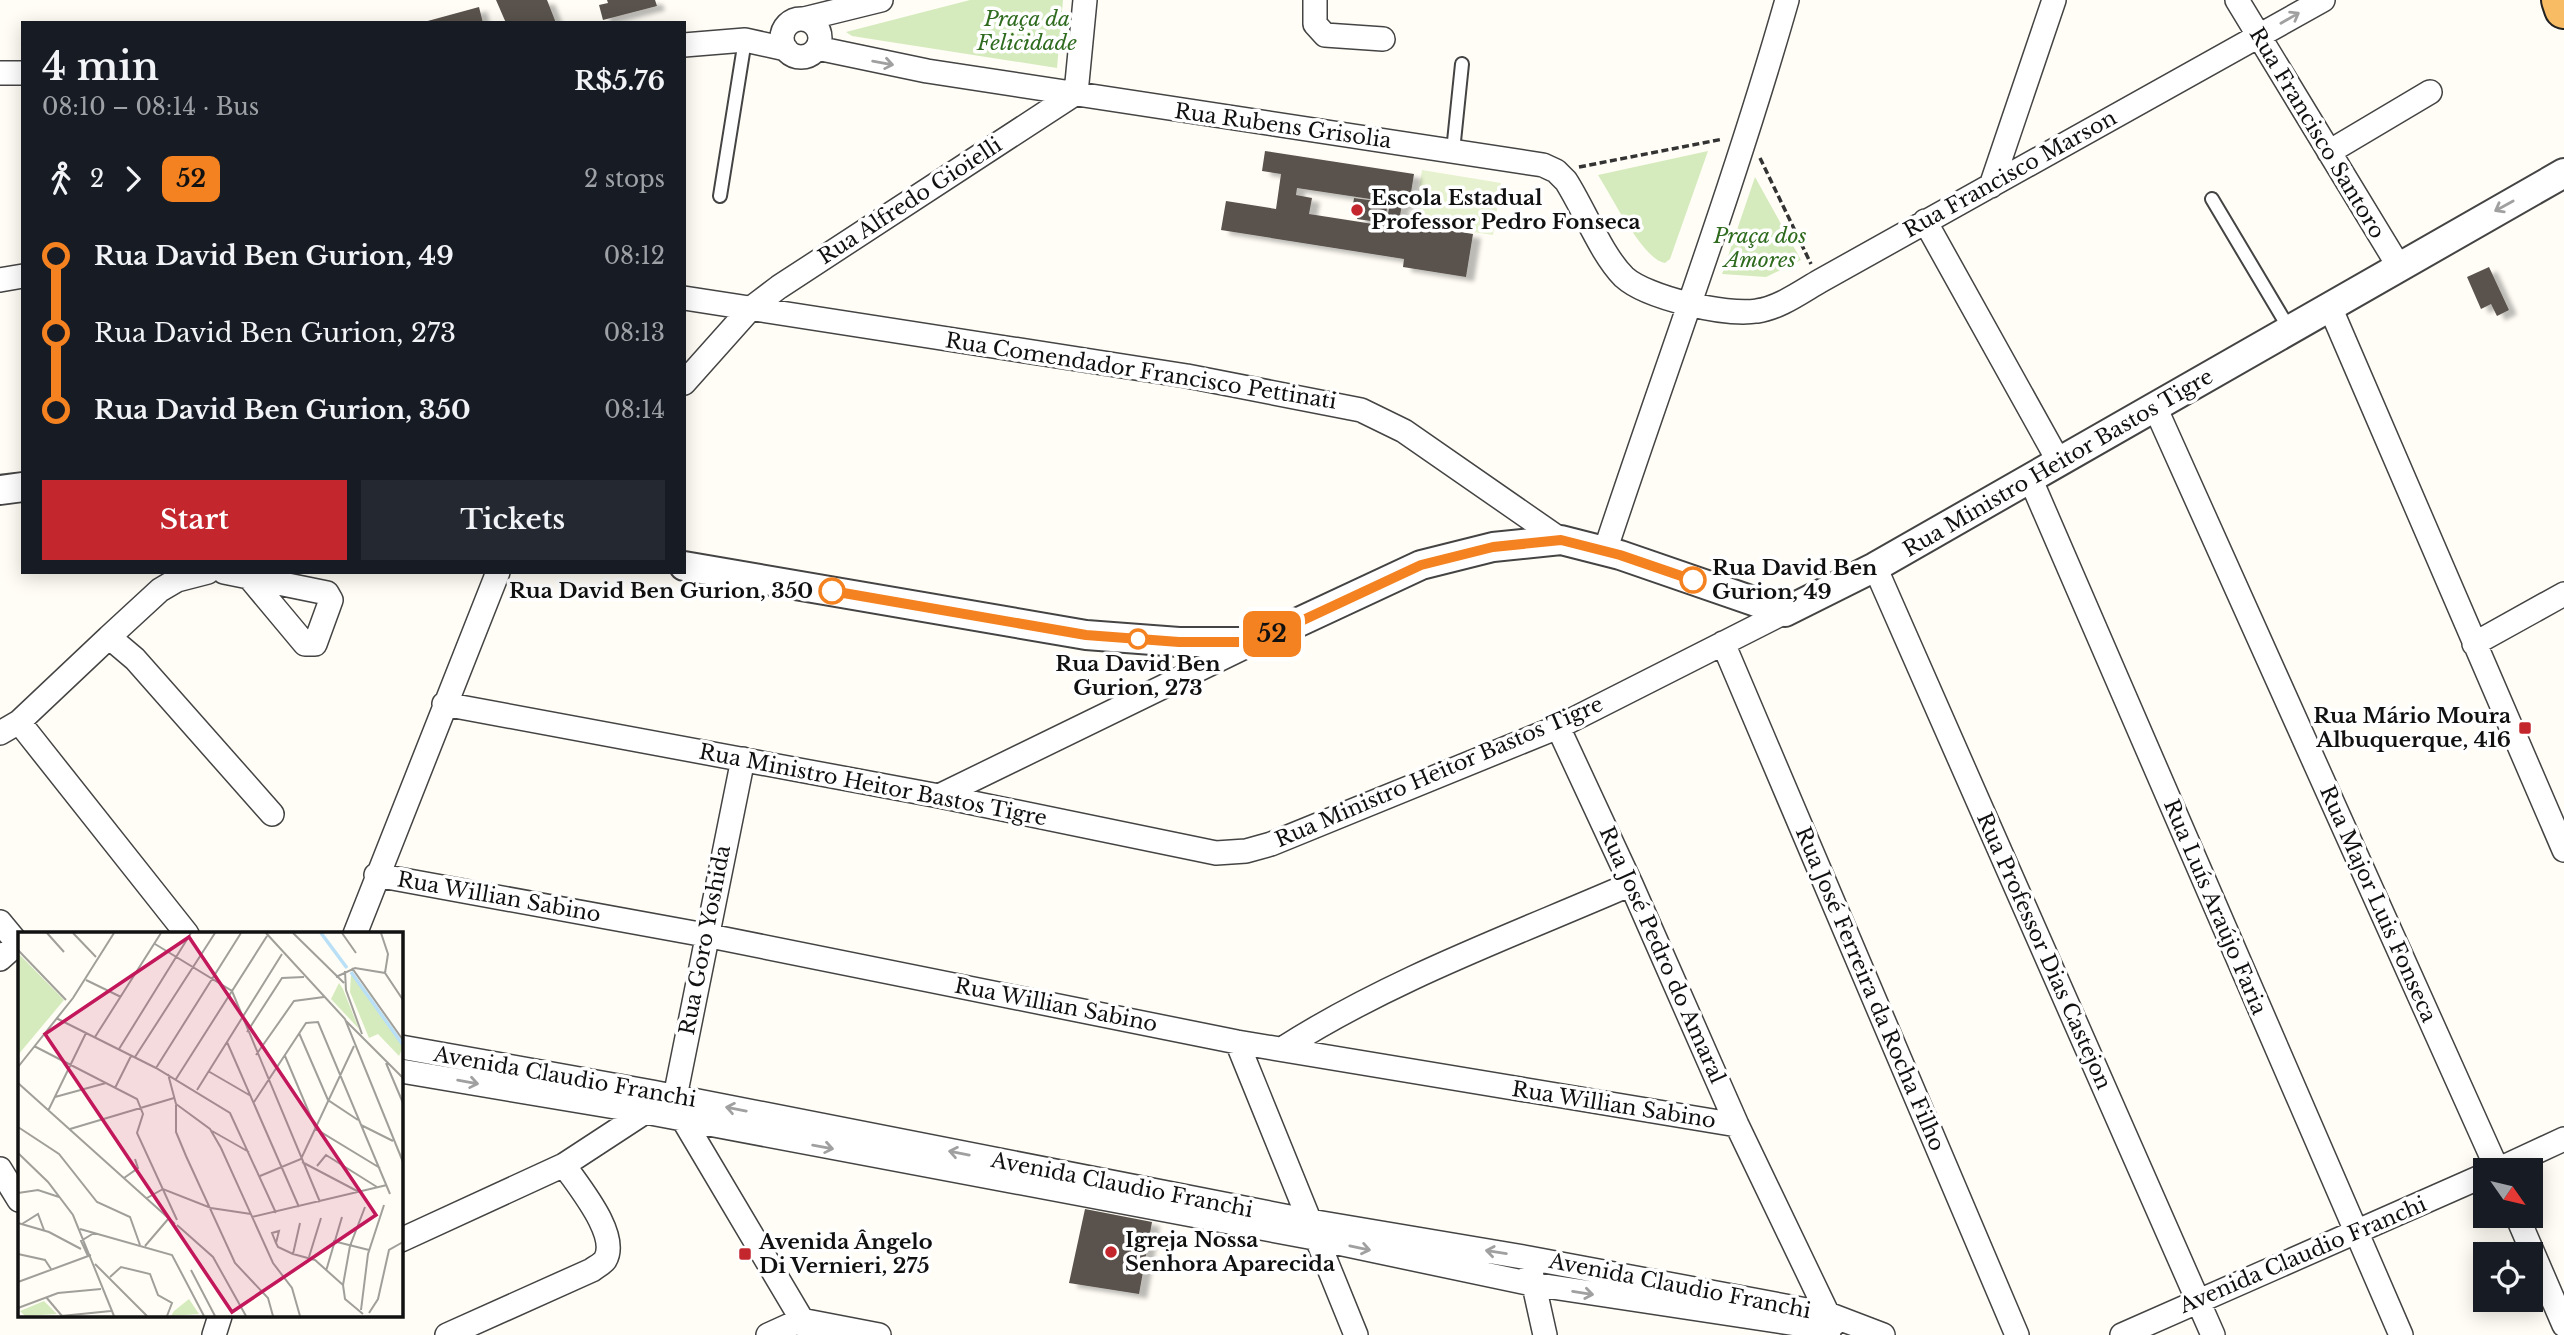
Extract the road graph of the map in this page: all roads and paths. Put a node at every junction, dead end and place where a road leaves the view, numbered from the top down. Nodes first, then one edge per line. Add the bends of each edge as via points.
1 (1085, 0) edge
2 (1315, 0) edge
3 (1787, 0) edge
4 (2054, 0) edge
5 (2237, 0) edge
6 (2323, 0) edge
7 (2561, 0) edge
8 (874, 1) edge
9 (2564, 9) edge
10 (812, 26) junction
11 (2258, 37) junction
12 (1383, 39) dead end
13 (745, 40) junction
14 (686, 45) edge
15 (786, 49) junction
16 (1462, 64) dead end
17 (0, 73) edge
18 (21, 73) edge
19 (2430, 92) dead end
20 (1076, 93) junction
21 (1749, 134) junction
22 (1453, 151) junction
23 (2329, 152) junction
24 (1556, 171) junction
25 (2564, 173) edge
26 (1991, 187) junction
27 (720, 196) dead end
28 (2213, 200) dead end
29 (1925, 221) junction
30 (2398, 265) junction
31 (21, 276) edge
32 (0, 280) edge
33 (1820, 281) junction
34 (686, 298) edge
35 (1688, 302) junction
36 (2330, 307) junction
37 (751, 309) junction
38 (2290, 330) junction
39 (686, 381) edge
40 (2155, 407) junction
41 (2058, 460) junction
42 (2030, 478) junction
43 (21, 488) edge
44 (0, 490) edge
45 (1561, 540) junction
46 (1605, 551) junction
47 (686, 566) edge
48 (1875, 567) junction
49 (200, 574) edge
50 (234, 574) edge
51 (497, 574) edge
52 (249, 577) dead end
53 (2564, 594) edge
54 (1785, 612) junction
55 (109, 637) junction
56 (1256, 642) junction
57 (1723, 643) junction
58 (2474, 644) junction
59 (444, 704) junction
60 (10, 727) edge
61 (1558, 727) junction
62 (743, 759) junction
63 (939, 796) junction
64 (272, 814) dead end
65 (2564, 850) edge
66 (376, 875) junction
67 (1631, 884) junction
68 (0, 922) edge
69 (185, 932) edge
70 (356, 932) edge
71 (705, 934) junction
72 (18, 943) edge
73 (18, 945) edge
74 (0, 959) edge
75 (1237, 1042) junction
76 (402, 1047) edge
77 (1282, 1049) junction
78 (402, 1070) edge
79 (675, 1097) junction
80 (648, 1102) junction
81 (684, 1121) junction
82 (1737, 1125) junction
83 (2564, 1139) edge
84 (2488, 1158) edge
85 (2524, 1158) edge
86 (564, 1165) junction
87 (0, 1169) edge
88 (2473, 1181) edge
89 (18, 1198) edge
90 (2522, 1228) edge
91 (1312, 1230) junction
92 (2355, 1233) junction
93 (402, 1240) edge
94 (1529, 1258) junction
95 (1532, 1284) junction
96 (1718, 1295) junction
97 (2198, 1300) junction
98 (2564, 1325) edge
99 (1733, 1326) edge
100 (1833, 1326) edge
101 (806, 1327) edge
102 (447, 1335) edge
103 (768, 1335) edge
104 (879, 1335) edge
105 (1356, 1335) edge
106 (1545, 1335) edge
107 (1871, 1335) edge
108 (1883, 1335) edge
109 (2017, 1335) edge
110 (2122, 1335) edge
111 (2213, 1335) edge
112 (2401, 1335) edge

1 - 20 street
2 - 12 street via 1315,24 1325,36
3 - 21 street
4 - 26 street
5 - 11 street, Rua Francisco Santoro
11 -> 6 street, Rua Francisco Marson
7 - 9 highway
8 - 10 street
10 - 13 street
10 - 15 street via 782,35
10 - 15 street via 805,56
10 -> 20 street, Rua Rubens Grisolia via 927,71
11 - 23 street, Rua Francisco Santoro
11 - 26 street, Rua Francisco Marson
13 - 14 street
13 - 15 street
13 - 27 lane
16 - 22 lane
17 - 18 street
19 - 23 street
20 - 22 street, Rua Rubens Grisolia
20 - 37 street, Rua Alfredo Gioielli
21 - 24 path
21 - 33 path
21 - 35 street
22 - 24 street, Rua Rubens Grisolia
23 - 30 street, Rua Francisco Santoro
24 - 35 street via 1624,276 1635,285
25 -> 30 street, Rua Ministro Heitor Bastos Tigre
26 - 29 street, Rua Francisco Marson
28 - 38 lane
29 - 33 street, Rua Francisco Marson
29 - 41 street
30 - 36 street, Rua Ministro Heitor Bastos Tigre
31 - 32 street
33 - 35 street, Rua Francisco Marson via 1758,311
34 - 37 street, Rua Comendador Francisco Pettinati
35 - 46 street
36 - 38 street, Rua Ministro Heitor Bastos Tigre
36 - 58 street
37 - 39 street, Rua Alfredo Gioielli
37 - 45 street, Rua Comendador Francisco Pettinati via 1173,374 1362,410 1404,431
38 - 40 street, Rua Ministro Heitor Bastos Tigre
40 - 41 street, Rua Ministro Heitor Bastos Tigre
40 - 84 street, Rua Major Luis Fonseca
41 - 42 street, Rua Ministro Heitor Bastos Tigre
42 - 48 street, Rua Ministro Heitor Bastos Tigre
42 - 92 street, Rua Luís Araújo Faria
43 - 44 street
45 - 46 street
45 - 56 street via 1493,547 1421,565
46 - 54 street
47 - 56 street via 1086,635
48 - 54 street, Rua Ministro Heitor Bastos Tigre
48 - 97 street, Rua Professor Dias Castejon
49 - 55 street via 160,590
50 - 52 street
51 - 59 street
53 - 58 street
54 - 57 street, Rua Ministro Heitor Bastos Tigre
55 - 60 street
55 - 64 street via 135,659
56 - 63 street
57 - 61 street, Rua Ministro Heitor Bastos Tigre
57 - 109 street, Rua José Ferreira da Rocha Filho
58 - 65 street
59 - 62 street, Rua Ministro Heitor Bastos Tigre
59 - 66 street
60 - 69 street
61 - 63 street, Rua Ministro Heitor Bastos Tigre via 1246,851 1216,853
61 - 67 street, Rua José Pedro do Amaral
62 - 63 street, Rua Ministro Heitor Bastos Tigre
62 - 71 street, Rua Goro Yoshida
66 - 70 street
66 - 71 street, Rua Willian Sabino
67 - 77 street via 1367,1000
67 - 82 street, Rua José Pedro do Amaral
68 - 72 street
71 - 75 street, Rua Willian Sabino
71 - 79 street, Rua Goro Yoshida
73 - 74 street
75 - 77 street, Rua Willian Sabino
75 - 91 street
76 - 80 street, Avenida Claudio Franchi
77 - 82 street, Rua Willian Sabino
78 -> 80 street, Avenida Claudio Franchi
79 - 80 street, Avenida Claudio Franchi
79 - 81 street
91 -> 79 street, Avenida Claudio Franchi
80 - 81 street, Avenida Claudio Franchi
80 - 86 street
81 -> 91 street, Avenida Claudio Franchi
81 - 101 street
82 - 100 street, Rua José Pedro do Amaral
83 - 85 street, Avenida Claudio Franchi
86 - 93 street
86 - 102 street via 604,1226 609,1247 605,1261
87 - 89 street
88 - 92 street, Avenida Claudio Franchi
90 - 98 street
94 -> 91 street, Avenida Claudio Franchi
91 -> 95 street, Avenida Claudio Franchi
91 - 105 street
92 - 97 street, Avenida Claudio Franchi
92 - 112 street, Rua Luís Araújo Faria
94 - 95 street
94 - 96 street, Avenida Claudio Franchi
95 -> 99 street, Avenida Claudio Franchi
95 - 106 street
96 - 99 street
96 - 100 street, Avenida Claudio Franchi
97 - 110 street, Avenida Claudio Franchi
97 - 111 street, Rua Professor Dias Castejon
99 - 100 street, Avenida Claudio Franchi
100 - 107 street, Avenida Claudio Franchi
100 - 108 street, Avenida Claudio Franchi
101 - 103 street
101 - 104 street

